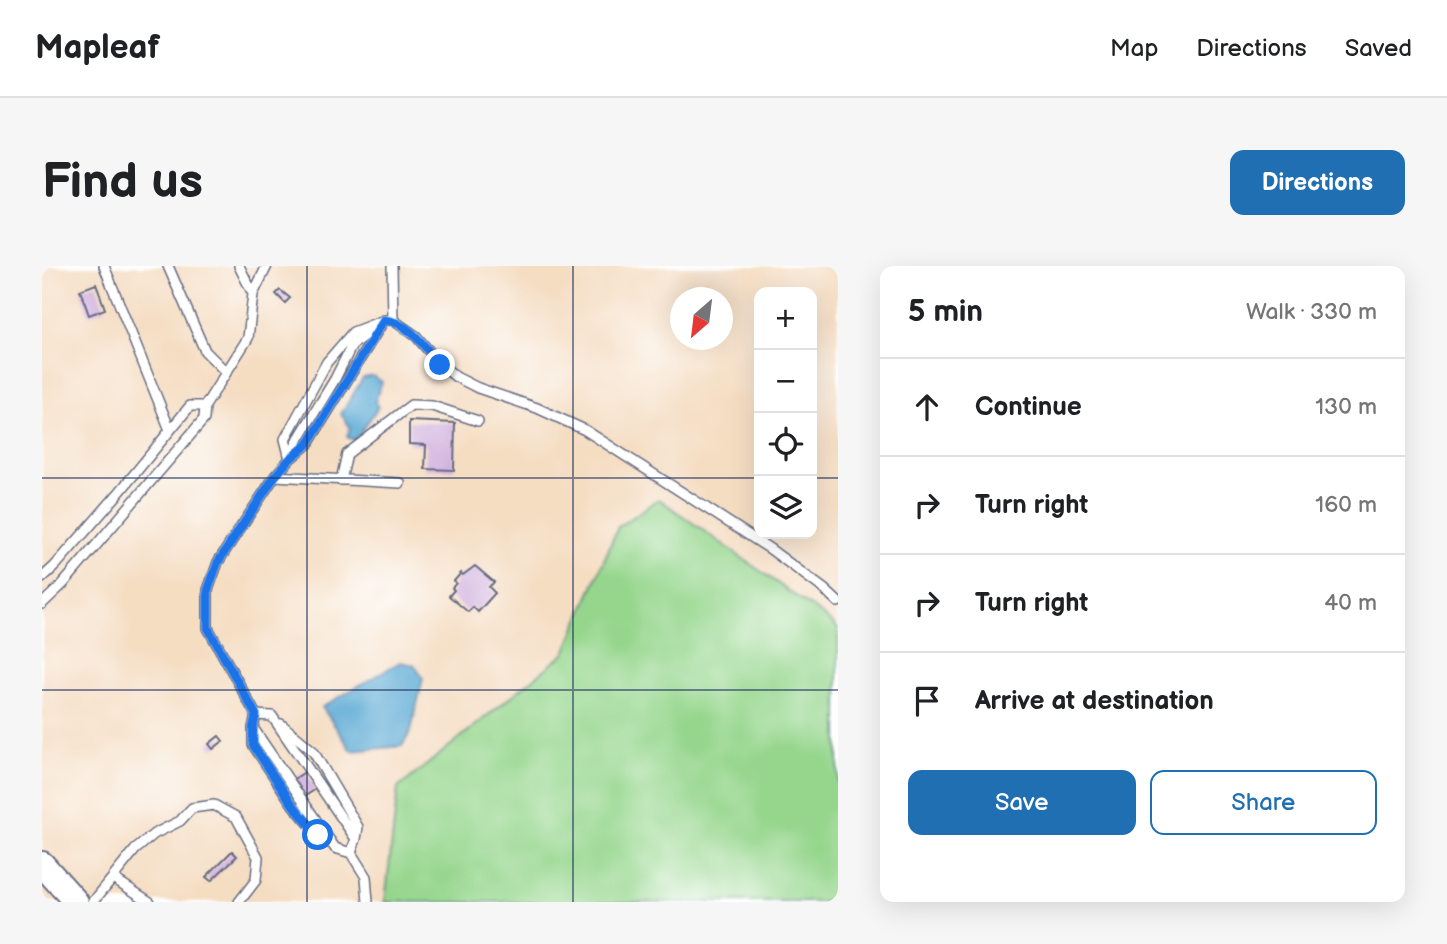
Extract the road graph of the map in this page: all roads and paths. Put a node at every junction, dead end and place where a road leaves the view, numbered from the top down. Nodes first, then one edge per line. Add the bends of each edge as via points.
1 (104, 266) edge
2 (168, 266) edge
3 (239, 266) edge
4 (267, 266) edge
5 (392, 266) edge
6 (253, 294) junction
7 (388, 320) junction
8 (226, 372) junction
9 (205, 406) junction
10 (478, 421) dead end
11 (170, 430) junction
12 (290, 459) junction
13 (275, 476) junction
14 (341, 480) junction
15 (400, 483) dead end
16 (42, 578) edge
17 (838, 601) edge
18 (42, 604) edge
19 (256, 715) junction
20 (351, 853) junction
21 (42, 864) edge
22 (113, 878) junction
23 (76, 902) edge
24 (93, 902) edge
25 (150, 902) edge
26 (239, 902) edge
27 (368, 902) edge

1 - 11 lane
2 - 8 lane via 205,351
3 - 6 lane
4 - 6 lane
5 - 7 lane
6 - 8 lane via 248,338
7 - 12 lane via 308,444
7 - 12 lane via 353,332 327,362 285,439
7 - 17 lane via 416,336 456,377 585,430 770,549
8 - 9 lane
9 - 11 lane via 190,406
9 - 18 lane via 204,419
10 - 14 lane via 432,406 411,405 347,454
11 - 16 lane
12 - 13 lane
13 - 14 lane
13 - 19 lane via 218,562 208,590 208,628
14 - 15 lane
19 - 20 lane via 253,728 335,848
19 - 20 lane via 272,716 356,839
20 - 27 lane via 366,877
21 - 23 main road
22 - 24 lane
22 - 25 lane
22 - 26 lane via 135,849 154,834 180,821 192,808 214,805 236,817 258,857 256,880

